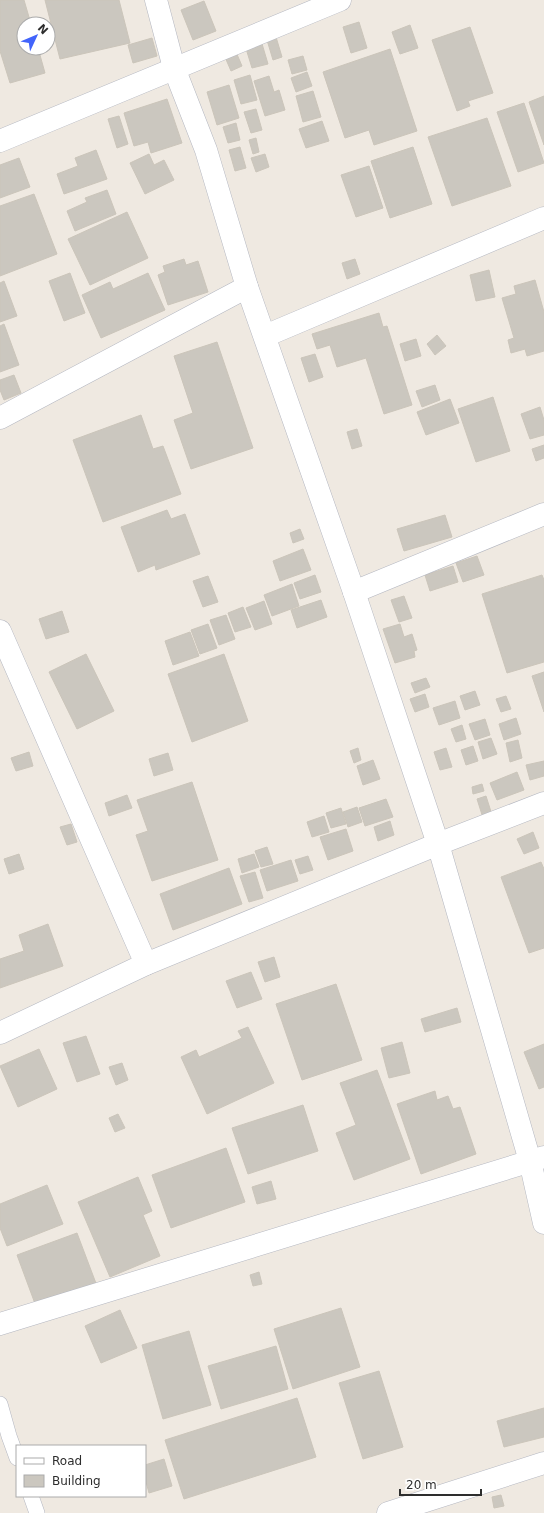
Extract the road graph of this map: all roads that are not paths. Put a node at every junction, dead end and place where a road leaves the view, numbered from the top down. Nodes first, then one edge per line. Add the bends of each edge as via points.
1 (156, 0) edge
2 (340, 0) edge
3 (174, 68) junction
4 (0, 141) edge
5 (544, 218) edge
6 (247, 287) junction
7 (265, 336) junction
8 (0, 418) edge
9 (544, 514) edge
10 (354, 592) junction
11 (0, 631) edge
12 (544, 803) edge
13 (438, 844) junction
14 (146, 964) junction
15 (0, 1033) edge
16 (537, 1159) edge
17 (544, 1223) edge
18 (0, 1324) edge
19 (0, 1404) edge
20 (16, 1455) edge
21 (544, 1463) edge
22 (31, 1497) edge
23 (37, 1513) edge
24 (388, 1513) edge

1 - 3 street
2 - 3 street
3 - 4 street
3 - 6 street via 206,150
5 - 7 street
6 - 7 street
6 - 8 street
7 - 10 street
9 - 10 street
10 - 13 street
11 - 14 street
12 - 13 street
13 - 14 street
13 - 16 street
14 - 15 street
16 - 17 street
16 - 18 street
19 - 20 lane
21 - 24 street
22 - 23 lane

